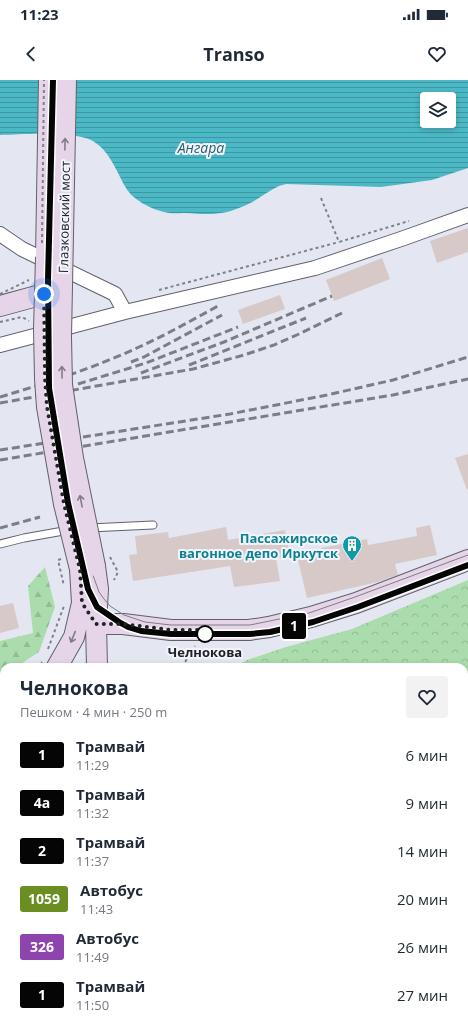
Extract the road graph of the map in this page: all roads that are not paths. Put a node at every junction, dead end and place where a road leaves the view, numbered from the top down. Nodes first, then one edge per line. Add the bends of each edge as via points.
1 (49, 80) edge
2 (66, 80) edge
3 (468, 215) edge
4 (0, 234) edge
5 (44, 294) junction
6 (0, 306) edge
7 (125, 312) junction
8 (0, 345) edge
9 (153, 526) dead end
10 (0, 544) edge
11 (468, 560) edge
12 (87, 568) junction
13 (74, 602) junction
14 (96, 624) junction
15 (50, 662) edge
16 (97, 663) edge

1 - 5 main road, Глазковский мост, bridge
12 -> 2 main road, Глазковский мост, bridge via 62,385
3 - 7 street via 315,268
4 - 7 street via 22,249 115,294
5 - 6 main road
5 - 12 main road, Глазковский мост, bridge via 47,407 64,504
7 - 8 street
9 - 10 lane via 102,526 57,531
11 - 14 main road via 356,603 311,618 269,627 249,630 171,630 123,624
12 - 13 main road
12 - 14 main road via 98,589
13 - 14 main road
13 -> 15 main road via 74,637
14 - 16 main road

